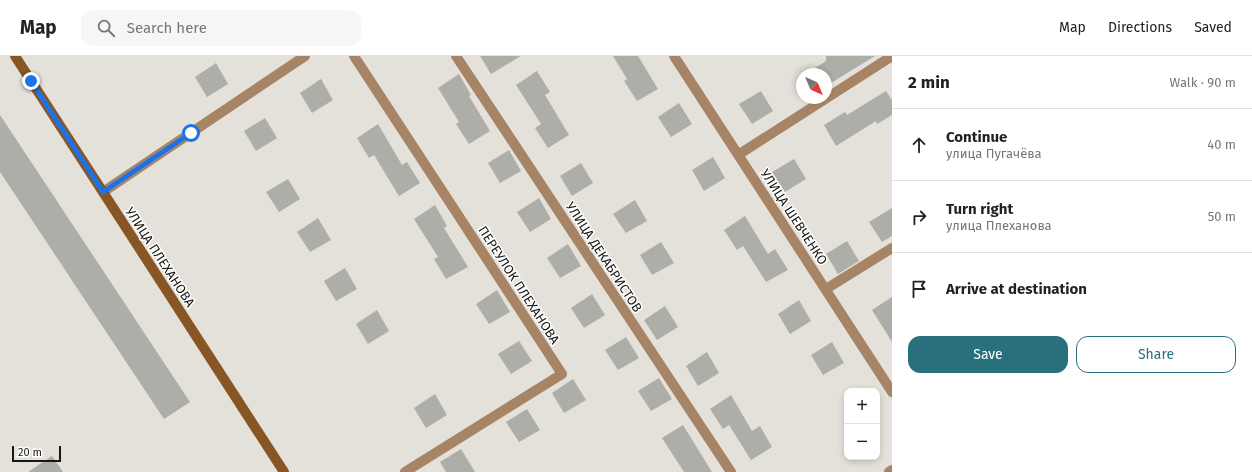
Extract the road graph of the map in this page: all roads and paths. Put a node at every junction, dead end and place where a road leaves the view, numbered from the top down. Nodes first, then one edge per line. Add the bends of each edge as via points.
1 (15, 56) edge
2 (305, 56) edge
3 (354, 56) edge
4 (456, 56) edge
5 (674, 56) edge
6 (892, 56) edge
7 (738, 155) junction
8 (103, 192) junction
9 (892, 248) edge
10 (826, 289) junction
11 (892, 392) edge
12 (892, 470) edge
13 (284, 472) edge
14 (405, 472) edge
15 (731, 472) edge
16 (889, 472) edge

1 - 8 main road, УЛИЦА ПЛЕХАНОВА
2 - 8 street
3 - 14 street, ПЕРЕУЛОК ПЛЕХАНОВА via 562,374
4 - 15 street, УЛИЦА ДЕКАБРИСТОВ
5 - 7 street, УЛИЦА ШЕВЧЕНКО
6 - 7 street
7 - 10 street, УЛИЦА ШЕВЧЕНКО
8 - 13 main road, УЛИЦА ПЛЕХАНОВА
9 - 10 street
10 - 11 street, УЛИЦА ШЕВЧЕНКО
12 - 16 street

